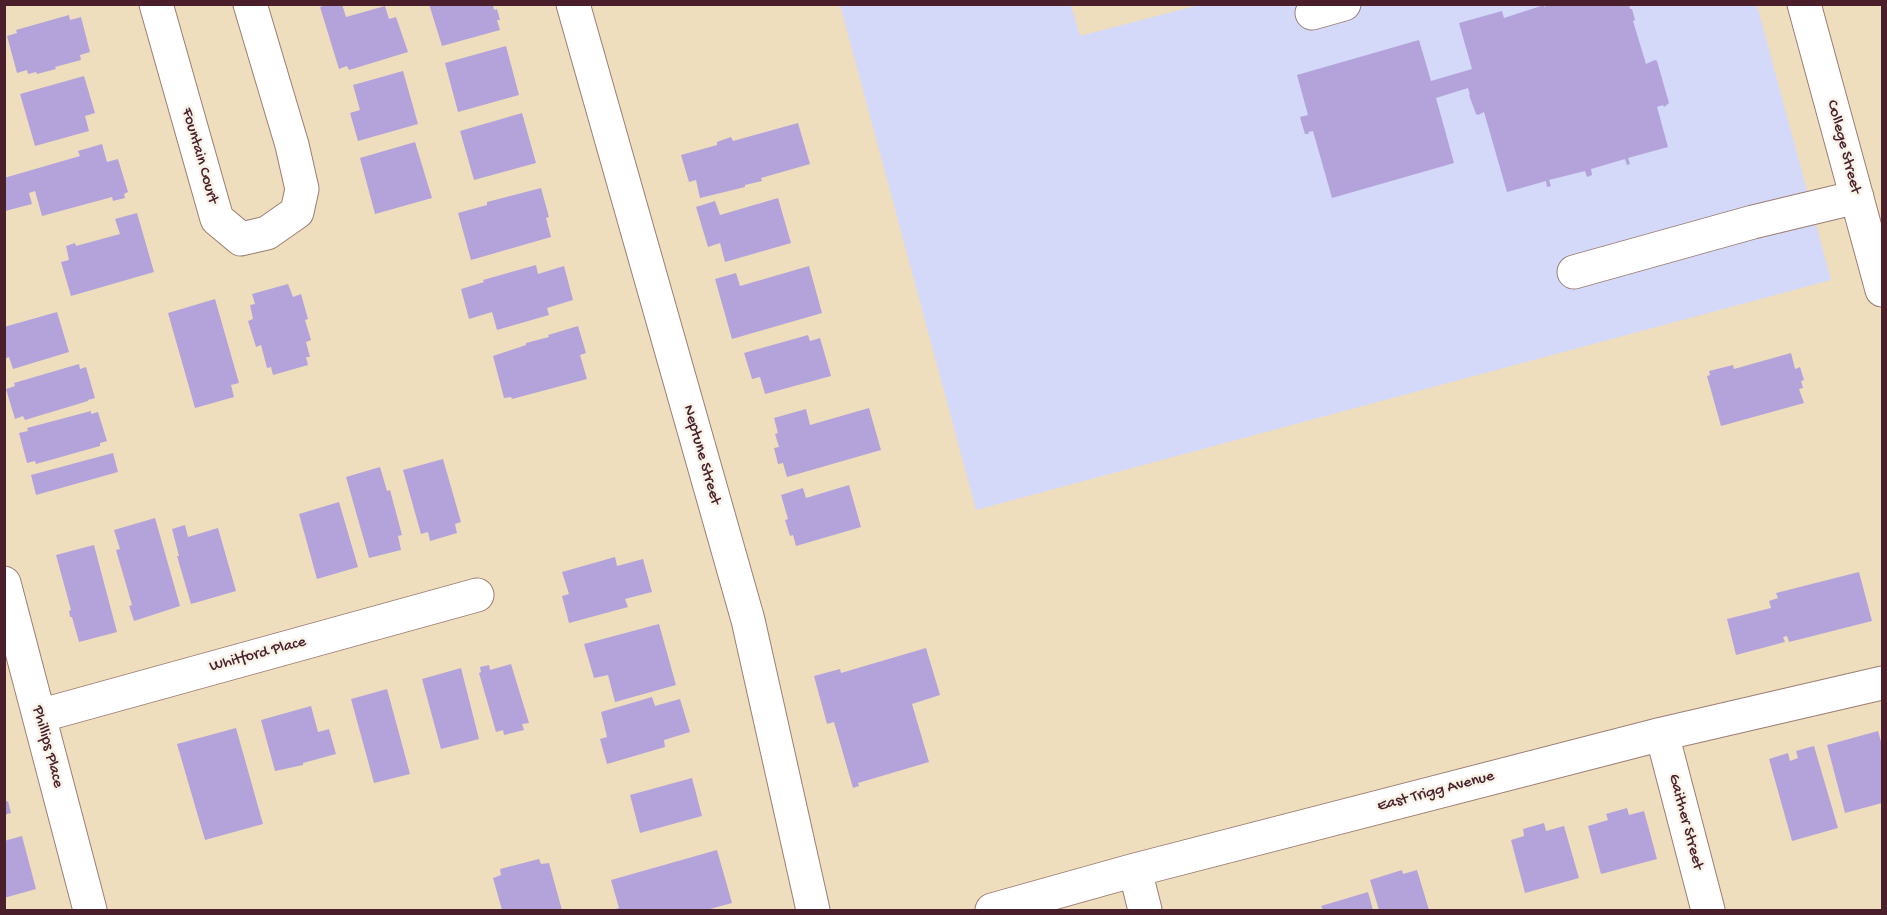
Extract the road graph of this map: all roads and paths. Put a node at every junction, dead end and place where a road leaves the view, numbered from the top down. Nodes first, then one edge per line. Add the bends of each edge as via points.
1 (156, 4) edge
2 (250, 4) edge
3 (573, 4) edge
4 (1344, 4) edge
5 (1804, 4) edge
6 (1312, 13) dead end
7 (1857, 197) junction
8 (1574, 272) dead end
9 (1882, 290) edge
10 (4, 583) edge
11 (477, 595) dead end
12 (1882, 683) edge
13 (39, 716) junction
14 (1662, 734) junction
15 (1135, 870) junction
16 (90, 910) edge
17 (813, 910) edge
18 (992, 910) edge
19 (1145, 910) edge
20 (1708, 910) edge

1 - 2 street, Fountain Court via 217,219 241,239 267,233 297,212 302,189
3 - 17 street, Neptune Street via 748,620
4 - 6 street
5 - 7 street, College Street
7 - 8 street
7 - 9 street, College Street
10 - 13 street, Phillips Place
11 - 13 street, Whitford Place
12 - 14 street, East Trigg Avenue
13 - 16 street, Phillips Place
14 - 15 street, East Trigg Avenue
14 - 20 street, Gaither Street
15 - 18 street, East Trigg Avenue
15 - 19 street

